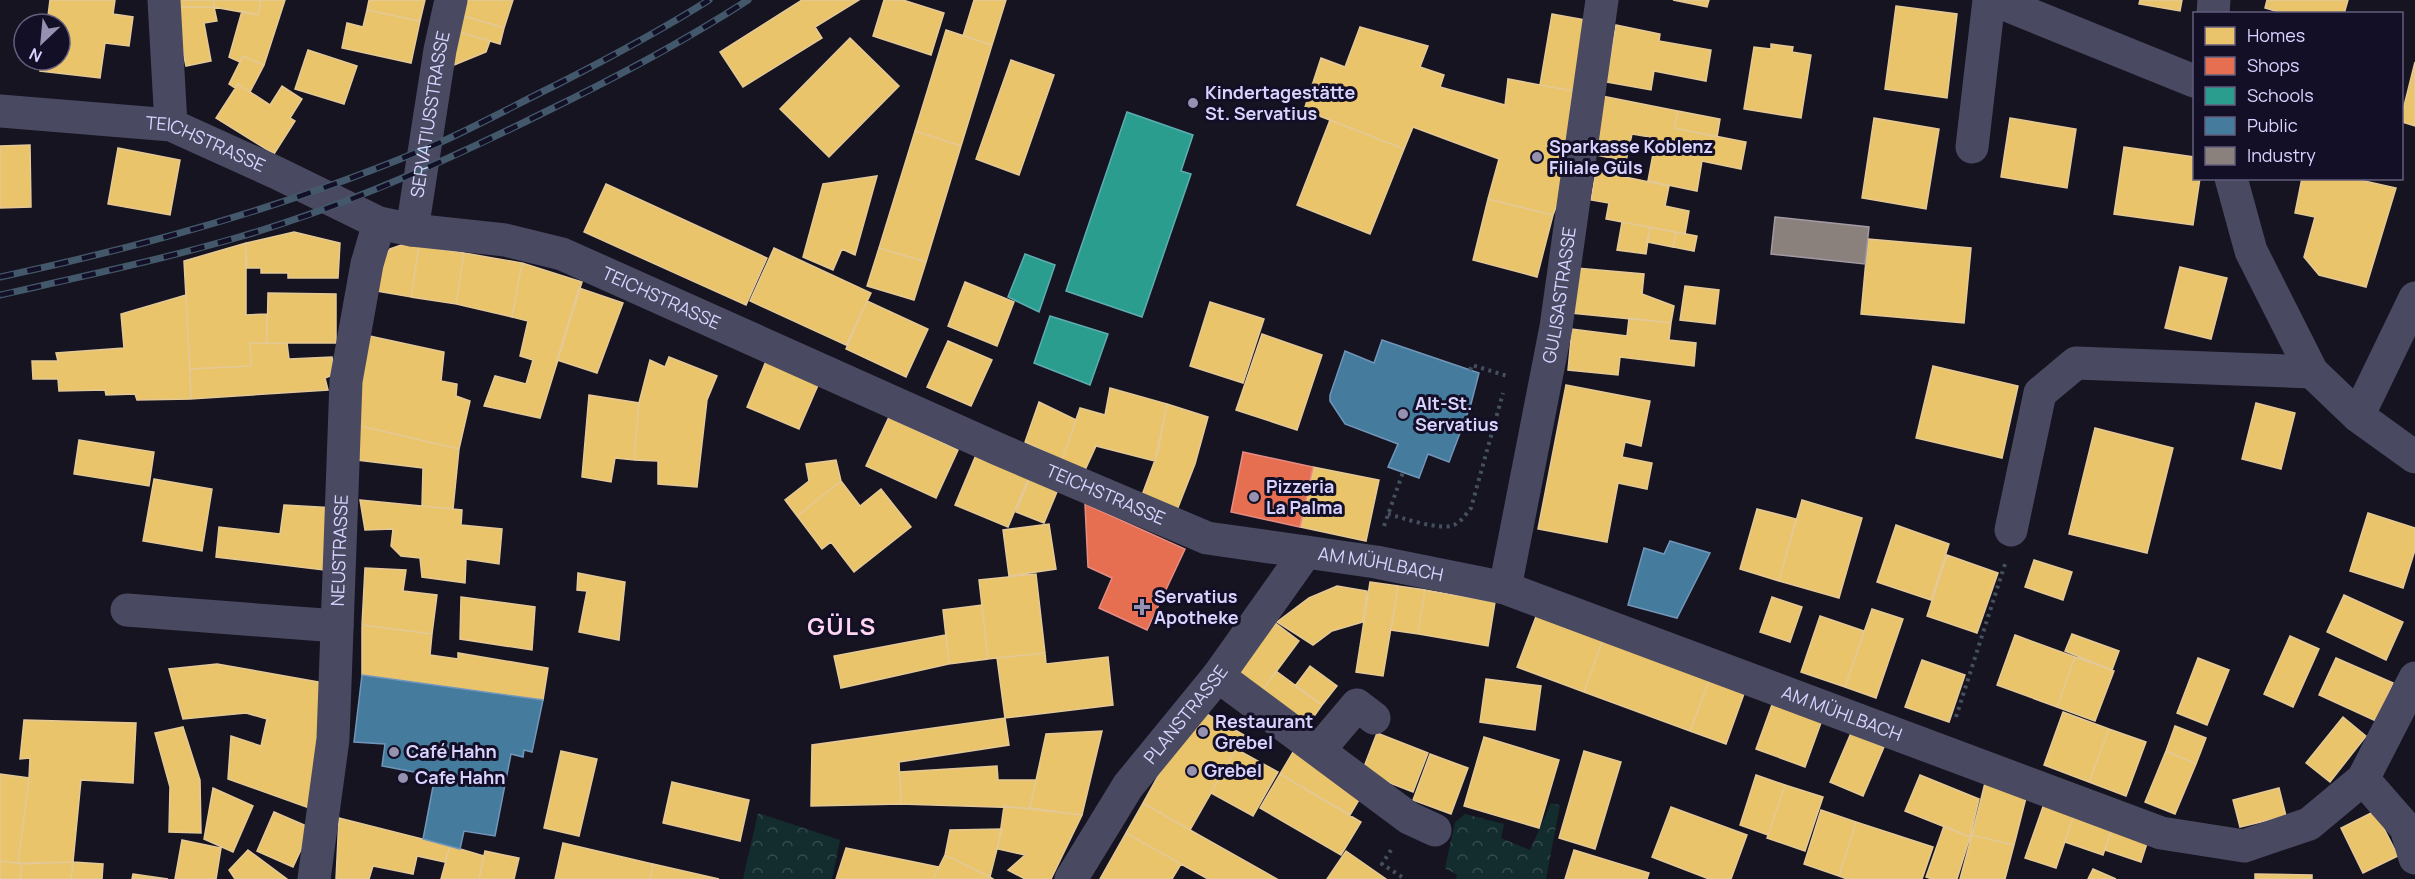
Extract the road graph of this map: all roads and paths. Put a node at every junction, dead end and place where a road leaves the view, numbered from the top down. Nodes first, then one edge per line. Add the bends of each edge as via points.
1 (164, 0) edge
2 (451, 0) edge
3 (1602, 0) edge
4 (1989, 0) edge
5 (1994, 0) edge
6 (2193, 81) edge
7 (0, 111) edge
8 (171, 125) junction
9 (1972, 147) dead end
10 (2232, 180) edge
11 (379, 223) junction
12 (412, 230) junction
13 (2415, 298) edge
14 (1470, 370) dead end
15 (2312, 372) junction
16 (2358, 416) junction
17 (2415, 457) edge
18 (1403, 472) dead end
19 (2012, 530) joint
20 (1306, 552) junction
21 (1505, 588) junction
22 (127, 610) dead end
23 (337, 626) junction
24 (1218, 676) junction
25 (2415, 678) edge
26 (1374, 718) dead end
27 (1318, 750) junction
28 (1944, 752) junction
29 (2363, 779) junction
30 (1434, 830) dead end
31 (2415, 858) edge
32 (314, 879) edge
33 (1071, 879) edge

1 - 8 street
2 - 12 street, SERVATIUSSTRASSE
3 - 21 street, GULISASTRASSE via 1556,327
4 - 9 street
5 - 6 street
7 - 8 street, TEICHSTRASSE
8 - 11 street, TEICHSTRASSE
10 - 15 street via 2251,251
11 - 12 street, TEICHSTRASSE
11 - 23 street, NEUSTRASSE via 367,264 346,381
12 - 20 street, TEICHSTRASSE via 505,240 562,255 1207,538
13 - 16 street
14 - 18 path via 1472,365 1507,376 1471,508 1452,526 1388,514
15 - 16 street
15 - 19 street via 2076,363 2040,393
16 - 17 street
19 - 28 path via 2003,572
20 - 21 street, AM MÜHLBACH
20 - 24 street, PLANSTRASSE
21 - 28 street, AM MÜHLBACH
22 - 23 street
23 - 32 street, NEUSTRASSE via 333,739
24 - 27 street
24 - 33 street, PLANSTRASSE via 1128,786
25 - 29 street, AM MÜHLBACH
26 - 27 street via 1357,705
27 - 30 street via 1409,818
28 - 29 street, AM MÜHLBACH via 2161,833 2244,846 2309,824
29 - 31 street via 2406,828

